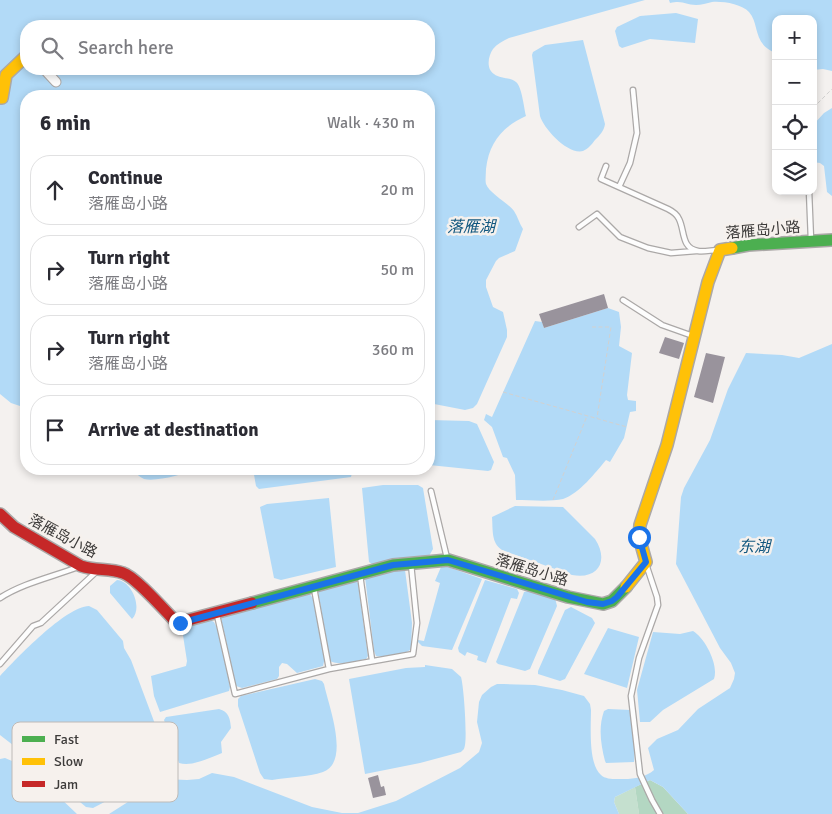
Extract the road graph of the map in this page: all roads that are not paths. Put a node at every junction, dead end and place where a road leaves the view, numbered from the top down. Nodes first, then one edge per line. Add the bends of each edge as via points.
1 (20, 62) edge
2 (50, 75) edge
3 (56, 82) dead end
4 (633, 90) dead end
5 (0, 98) edge
6 (606, 166) dead end
7 (619, 187) junction
8 (809, 195) edge
9 (579, 228) dead end
10 (832, 240) edge
11 (811, 241) junction
12 (720, 250) junction
13 (698, 251) junction
14 (623, 300) dead end
15 (694, 336) junction
16 (431, 491) dead end
17 (0, 514) edge
18 (448, 560) junction
19 (646, 562) junction
20 (411, 563) junction
21 (81, 566) junction
22 (98, 570) junction
23 (359, 574) junction
24 (314, 587) junction
25 (0, 598) edge
26 (217, 613) junction
27 (372, 660) junction
28 (0, 664) edge
29 (329, 669) junction
30 (660, 814) edge

1 - 5 street via 6,75
2 - 3 street
4 - 7 lane via 637,130 631,159
6 - 7 lane via 601,179
7 - 13 lane via 672,211 679,218 685,242
8 - 11 lane
9 - 13 lane via 597,214 620,237 648,248 671,254
10 - 11 street, 落雁岛小路
11 - 12 street, 落雁岛小路
12 - 13 lane
12 - 15 street, 落雁岛小路
14 - 15 lane via 662,325
15 - 19 street, 落雁岛小路 via 667,445 640,524 639,537
16 - 18 lane
17 - 21 street, 落雁岛小路 via 14,527
18 - 19 street, 落雁岛小路 via 568,597 603,604 617,597
18 - 20 street, 落雁岛小路
19 - 30 lane via 658,601 639,658 632,696 640,774
20 - 23 street, 落雁岛小路
20 - 27 lane via 417,623 413,654
21 - 22 street, 落雁岛小路
21 - 25 lane
22 - 26 street, 落雁岛小路 via 129,575 177,623
22 - 28 lane via 42,623 32,626
23 - 24 street, 落雁岛小路
23 - 27 lane
24 - 26 street, 落雁岛小路
24 - 29 lane
26 - 29 lane via 235,694
27 - 29 lane

